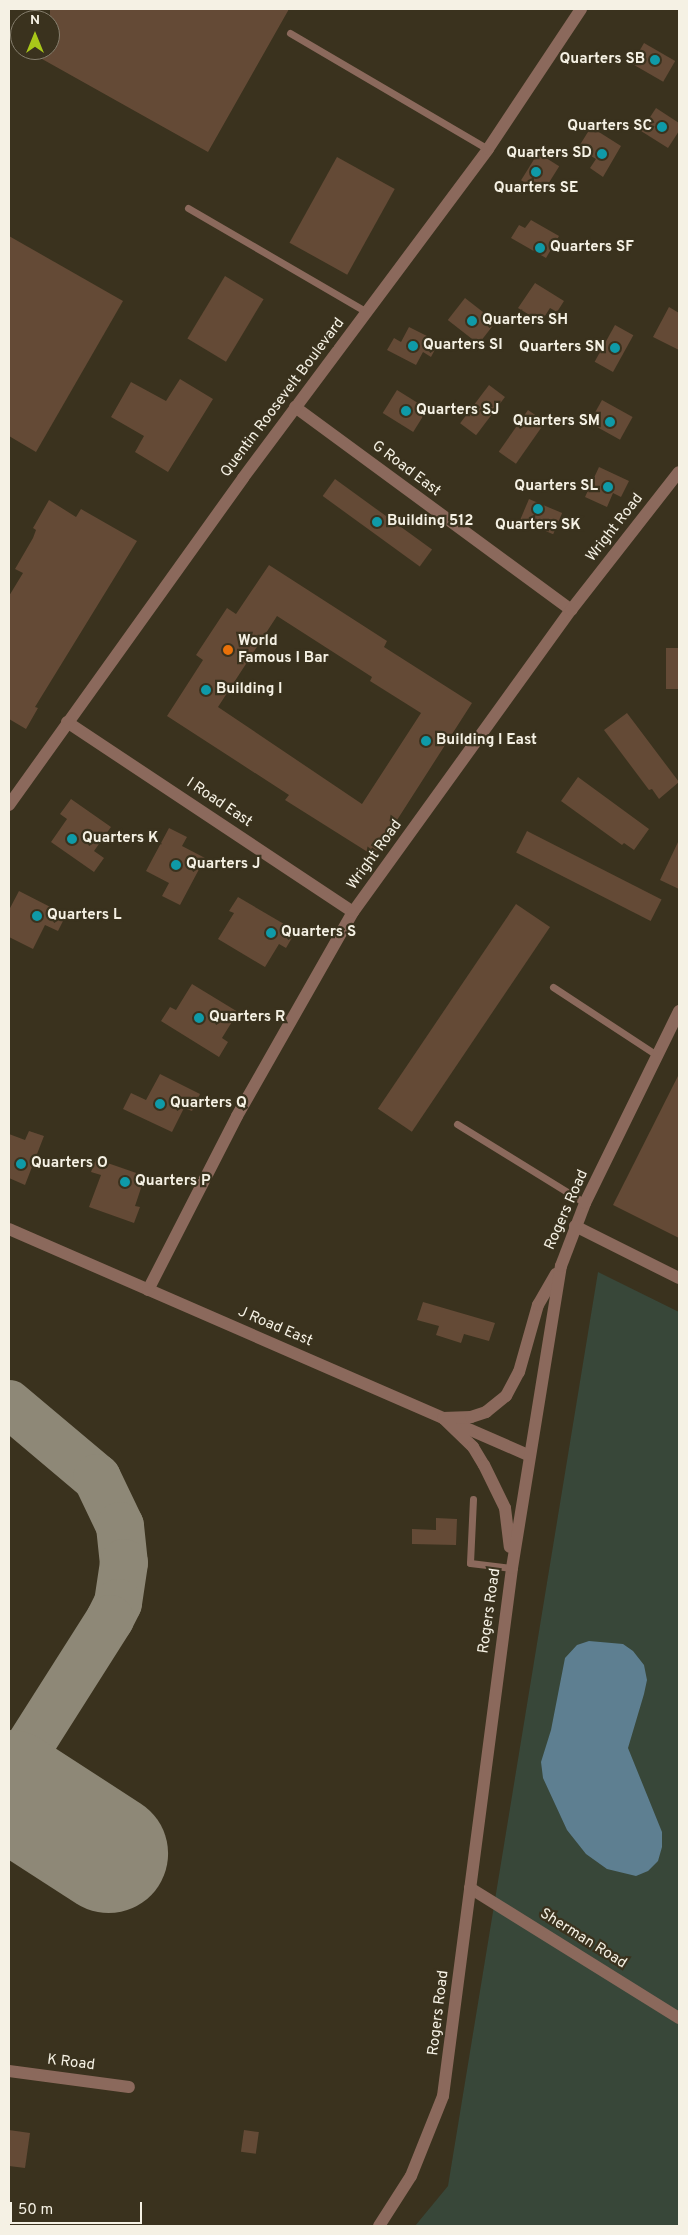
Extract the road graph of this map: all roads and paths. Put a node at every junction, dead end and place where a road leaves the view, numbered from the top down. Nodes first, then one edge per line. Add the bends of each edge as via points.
1 (581, 9) edge
2 (290, 33) dead end
3 (488, 150) junction
4 (188, 208) dead end
5 (367, 312) junction
6 (295, 407) junction
7 (679, 472) edge
8 (571, 610) junction
9 (67, 722) junction
10 (9, 805) edge
11 (353, 912) junction
12 (553, 988) dead end
13 (679, 1011) edge
14 (658, 1056) junction
15 (457, 1124) dead end
16 (585, 1203) junction
17 (575, 1226) junction
18 (9, 1229) edge
19 (560, 1266) junction
20 (679, 1278) edge
21 (148, 1290) junction
22 (443, 1418) junction
23 (528, 1455) junction
24 (473, 1499) dead end
25 (512, 1568) junction
26 (470, 1888) junction
27 (679, 2018) edge
28 (9, 2071) edge
29 (129, 2087) dead end
30 (380, 2226) edge

1 - 3 street, Quentin Roosevelt Boulevard
2 - 3 lane
3 - 5 street, Quentin Roosevelt Boulevard
4 - 5 lane
5 - 6 street, Quentin Roosevelt Boulevard
6 - 8 street, G Road East
6 - 9 street, Quentin Roosevelt Boulevard
7 - 8 street, Wright Road
8 - 11 street, Wright Road
9 - 10 street, Quentin Roosevelt Boulevard
9 - 11 street, I Road East
11 - 21 street, Wright Road via 238,1116
12 - 14 lane
13 - 14 street, Rogers Road
14 - 16 street, Rogers Road
15 - 16 lane
16 - 17 street, Rogers Road
17 - 19 street, Rogers Road
17 - 20 street
18 - 21 street, J Road East
19 - 22 street via 538,1305 520,1372 506,1396 486,1412 472,1418
19 - 23 street, Rogers Road
21 - 22 street, J Road East
22 - 23 street, J Road East
22 - 25 street via 473,1447 505,1508
23 - 25 street, Rogers Road
24 - 25 lane via 470,1563
25 - 26 street, Rogers Road
26 - 27 street, Sherman Road
26 - 30 street, Rogers Road via 443,2096 411,2176
28 - 29 street, K Road

